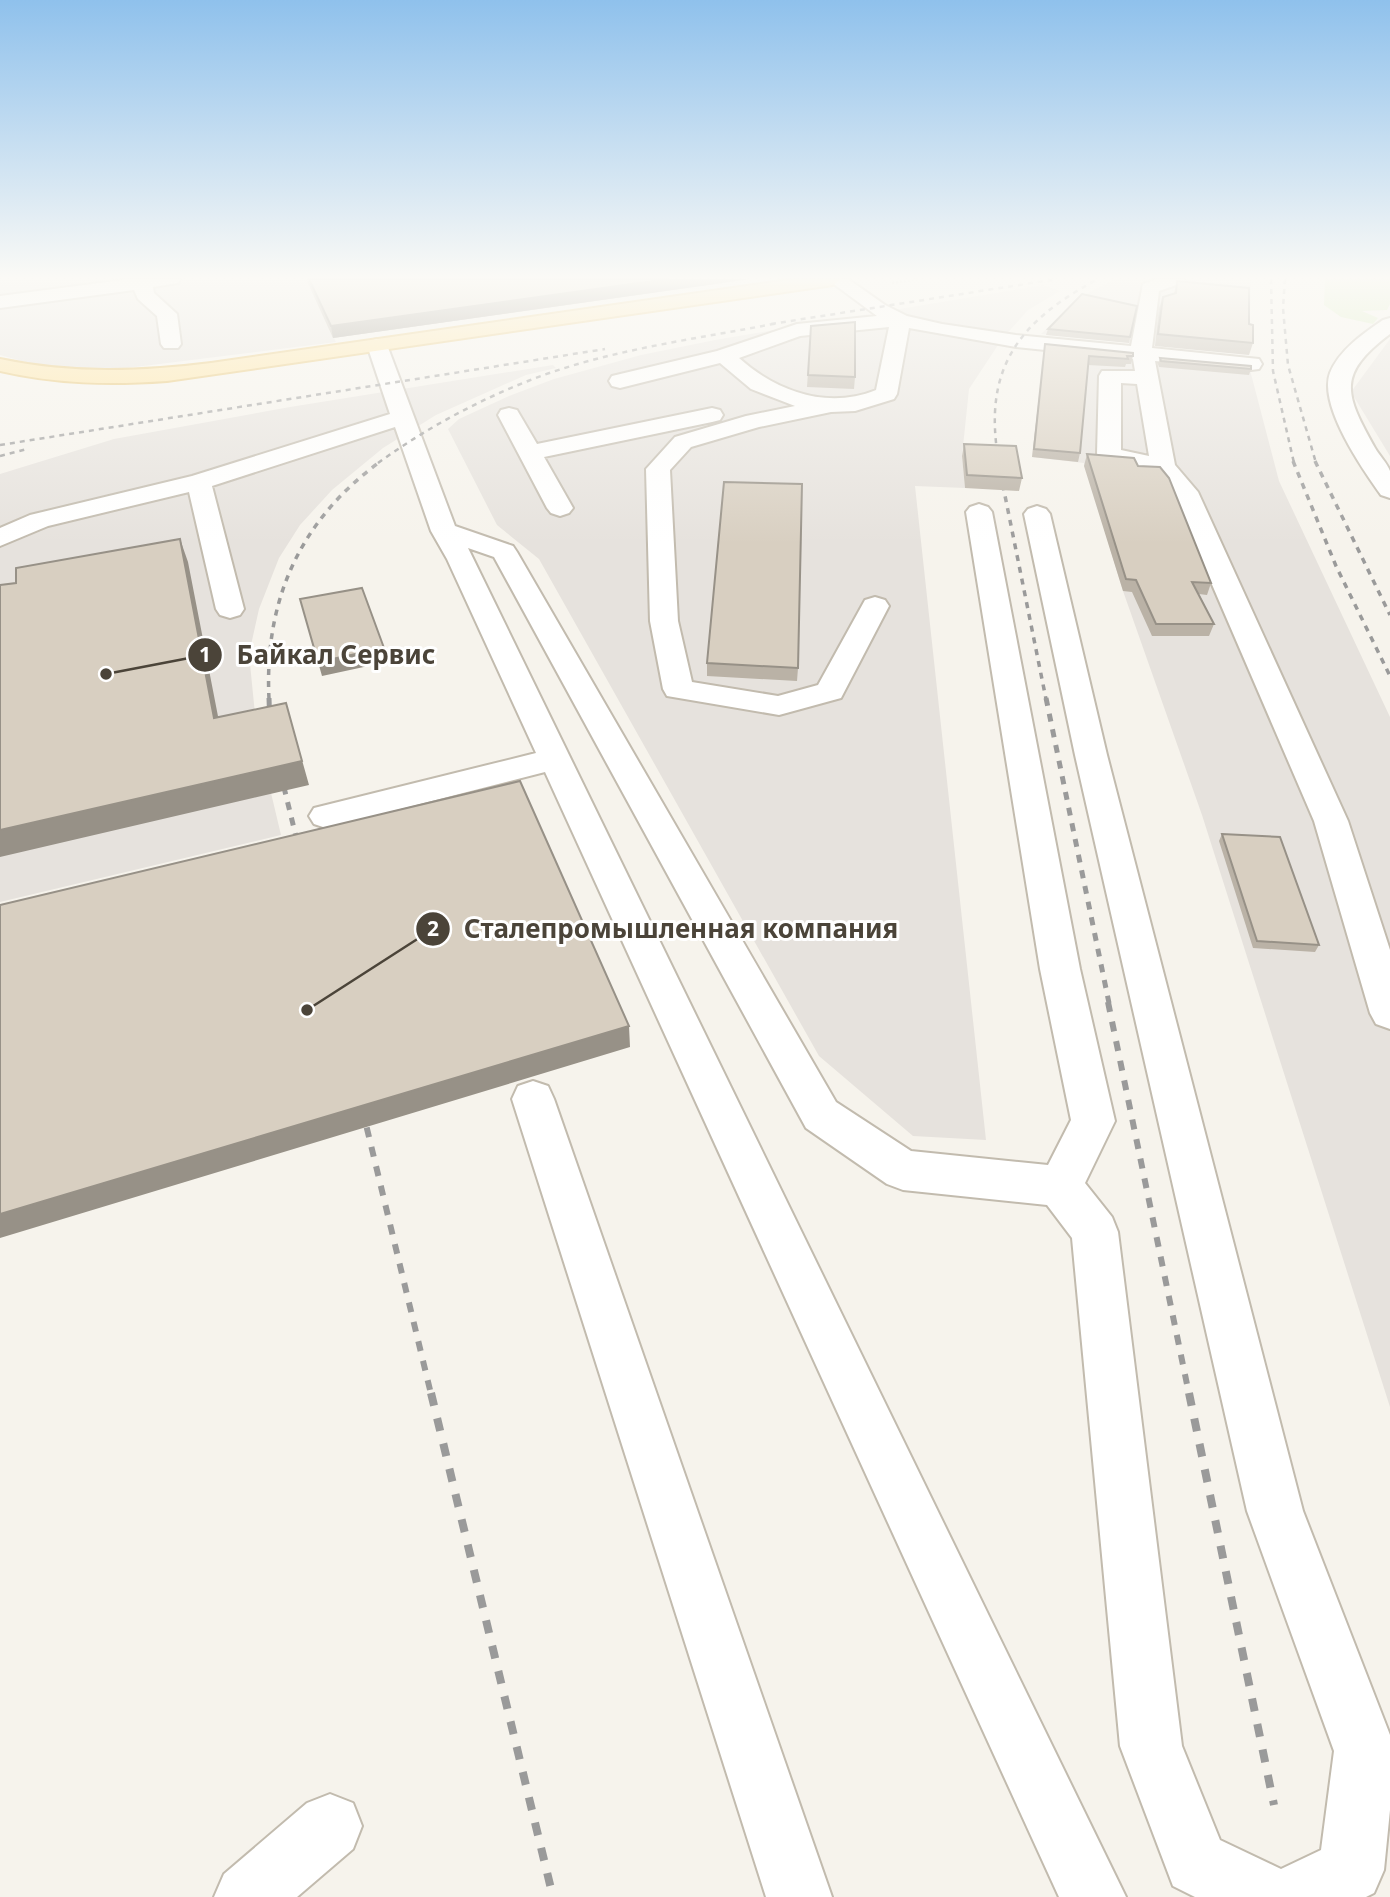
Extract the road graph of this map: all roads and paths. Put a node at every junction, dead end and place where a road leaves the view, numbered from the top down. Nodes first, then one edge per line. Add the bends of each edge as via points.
1 (13, 368) edge
2 (199, 368) edge
3 (385, 368) edge
4 (676, 368) edge
5 (738, 368) edge
6 (891, 368) edge
7 (1140, 368) edge
8 (1145, 368) edge
9 (1346, 368) edge
10 (620, 381) dead end
11 (790, 399) junction
12 (830, 405) junction
13 (509, 415) dead end
14 (404, 417) junction
15 (529, 453) junction
16 (1163, 467) junction
17 (199, 482) junction
18 (1390, 490) edge
19 (560, 508) dead end
20 (979, 512) dead end
21 (1037, 514) dead end
22 (444, 531) junction
23 (0, 538) edge
24 (875, 606) dead end
25 (230, 609) dead end
26 (556, 759) junction
27 (326, 816) dead end
28 (1390, 1013) edge
29 (533, 1099) dead end
30 (1060, 1186) junction
31 (330, 1826) dead end
32 (247, 1897) edge
33 (799, 1897) edge
34 (1093, 1897) edge
35 (1267, 1897) edge
36 (1295, 1897) edge

1 - 2 main road via 55,376 124,377
3 - 14 lane
4 - 10 lane
5 - 11 lane via 756,383
6 - 12 lane via 886,394 867,404
7 - 16 lane via 1110,376 1109,454
8 - 16 lane
9 - 18 lane via 1340,375 1338,393 1368,457
11 - 12 lane
11 - 15 lane
12 - 24 lane via 683,442 657,469 664,621 678,689 779,706 830,691
13 - 15 lane
14 - 17 lane
14 - 22 lane
15 - 19 lane
16 - 28 lane via 1185,492 1331,821
17 - 23 lane via 39,520
17 - 25 lane
20 - 30 lane via 1060,970 1093,1121
21 - 36 lane via 1094,769 1275,1511 1365,1751 1351,1870
22 - 26 lane
22 - 30 lane via 505,552 821,1115 903,1170
26 - 27 lane
26 - 34 lane
29 - 33 lane
30 - 35 lane via 1095,1232 1151,1746 1196,1863
31 - 32 lane

